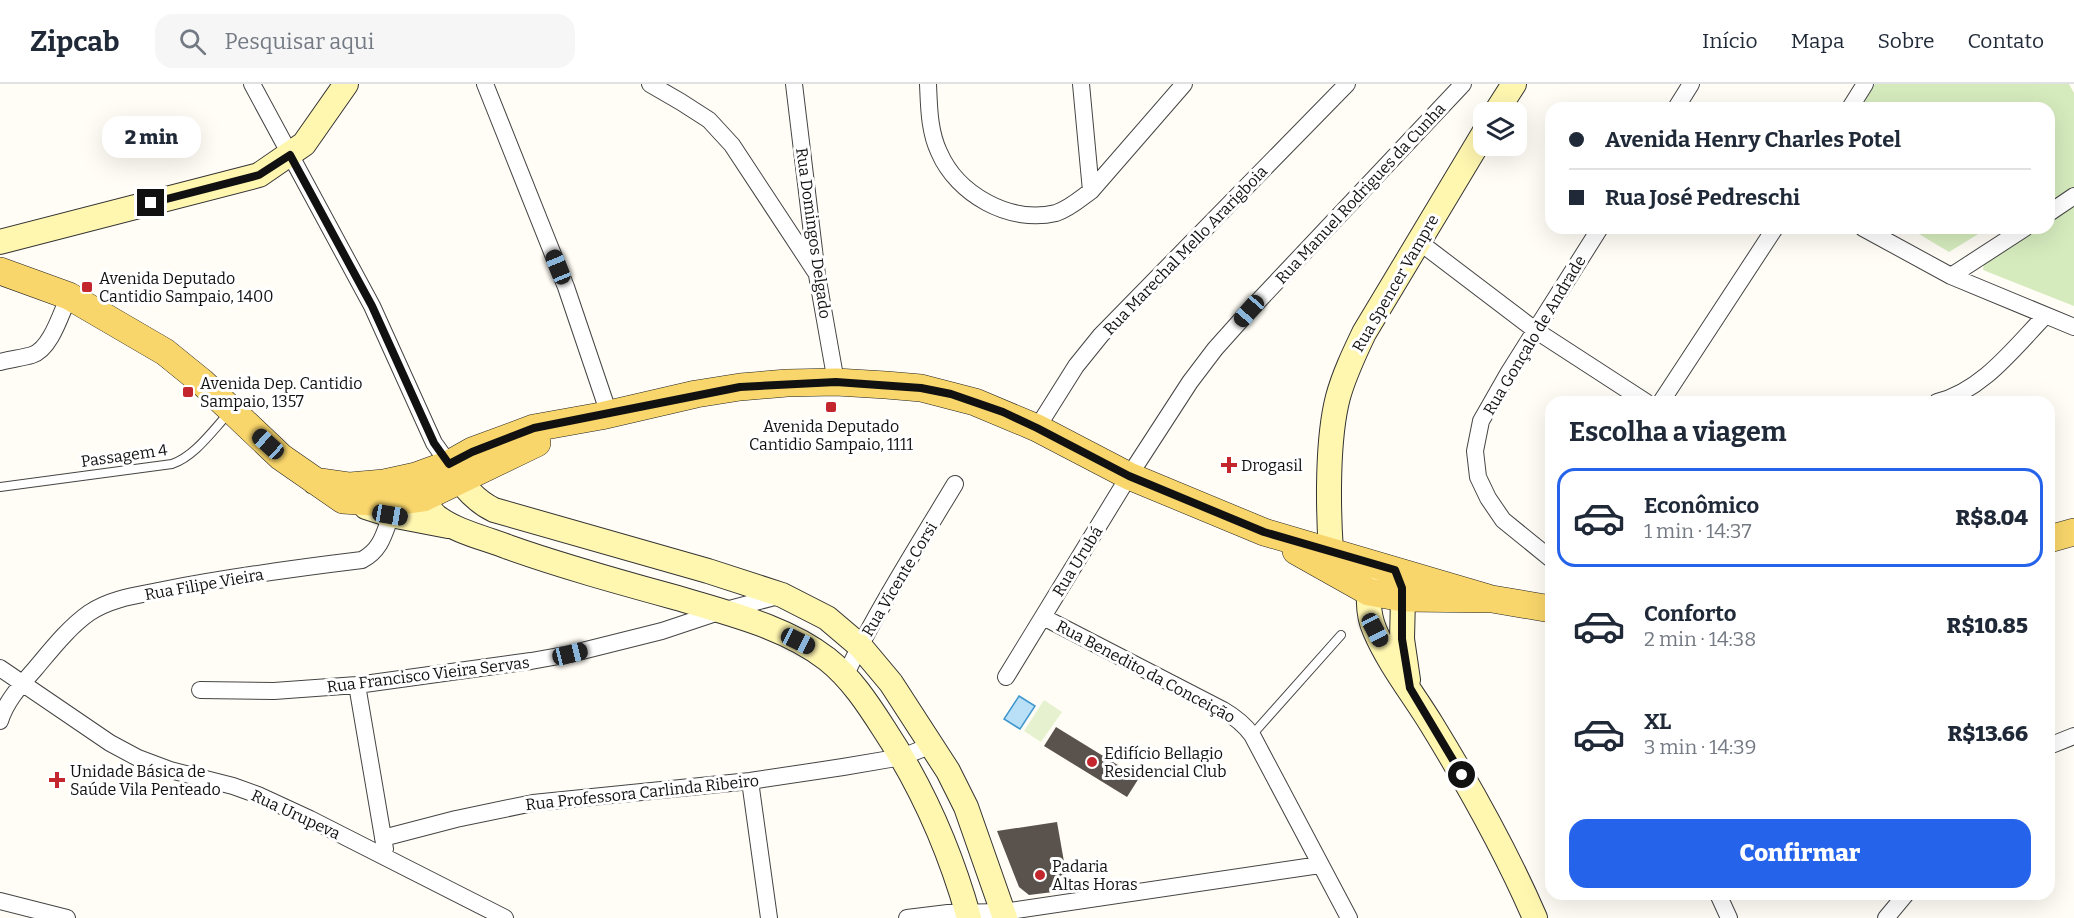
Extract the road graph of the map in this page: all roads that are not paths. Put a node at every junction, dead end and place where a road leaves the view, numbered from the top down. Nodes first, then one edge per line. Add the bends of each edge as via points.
1 (252, 84) edge
2 (346, 84) edge
3 (485, 84) edge
4 (650, 84) edge
5 (794, 84) edge
6 (928, 84) edge
7 (1081, 84) edge
8 (1185, 84) edge
9 (1347, 84) edge
10 (1463, 84) edge
11 (1514, 84) edge
12 (1691, 84) edge
13 (1864, 84) edge
14 (1502, 102) edge
15 (1680, 102) edge
16 (1854, 102) edge
17 (1473, 151) edge
18 (290, 155) junction
19 (1090, 191) junction
20 (2074, 196) edge
21 (2055, 209) edge
22 (1596, 234) edge
23 (1771, 234) edge
24 (1874, 234) edge
25 (2016, 234) edge
26 (1418, 241) junction
27 (0, 242) edge
28 (0, 271) edge
29 (817, 275) junction
30 (1951, 276) junction
31 (69, 296) junction
32 (2045, 316) junction
33 (2074, 327) edge
34 (1535, 330) junction
35 (0, 362) edge
36 (836, 382) junction
37 (1637, 396) edge
38 (1665, 396) edge
39 (1955, 396) edge
40 (232, 411) junction
41 (605, 415) junction
42 (1037, 428) junction
43 (454, 473) junction
44 (1129, 476) junction
45 (315, 481) junction
46 (955, 484) dead end
47 (0, 487) edge
48 (419, 487) junction
49 (343, 500) junction
50 (390, 515) junction
51 (457, 528) junction
52 (1264, 532) junction
53 (2074, 532) edge
54 (2055, 537) edge
55 (1331, 551) junction
56 (1545, 555) edge
57 (1387, 568) junction
58 (1369, 592) junction
59 (782, 595) junction
60 (1403, 598) junction
61 (1488, 598) junction
62 (1545, 608) edge
63 (722, 611) junction
64 (1043, 616) junction
65 (1341, 635) dead end
66 (860, 646) junction
67 (0, 668) edge
68 (845, 676) junction
69 (1006, 677) dead end
70 (23, 682) junction
71 (357, 685) junction
72 (1410, 688) junction
73 (200, 690) dead end
74 (0, 721) edge
75 (1252, 735) junction
76 (2074, 736) edge
77 (2055, 744) edge
78 (932, 745) junction
79 (902, 757) junction
80 (750, 781) junction
81 (383, 838) junction
82 (387, 859) junction
83 (1320, 865) junction
84 (1721, 900) edge
85 (1901, 900) edge
86 (0, 901) edge
87 (1004, 915) edge
88 (969, 916) edge
89 (67, 918) edge
90 (505, 918) edge
91 (769, 918) edge
92 (907, 918) edge
93 (1349, 918) edge
94 (1535, 918) edge
95 (1729, 918) edge
96 (1886, 918) edge

1 - 18 street
2 - 18 main road via 304,144
3 - 41 street via 566,287
4 - 29 street via 709,120 732,145
5 - 29 street, Rua Domingos Delgado
6 - 19 street via 937,149 948,170 983,201 1001,210 1042,214 1074,204
7 - 19 street
8 - 19 street
9 - 42 street, Rua Marechal Mello Ararigboia via 1101,335 1076,366
10 - 44 street, Rua Manuel Rodrigues da Cunha via 1215,350
11 - 14 main road
12 - 15 street
13 - 16 street
17 - 26 main road, Rua Spencer Vampre
18 - 27 main road via 259,175
18 - 43 street via 372,306 434,443
20 - 21 street
22 - 34 street, Rua Gonçalo de Andrade
23 - 38 street
24 - 30 street
25 - 30 street
26 - 34 street
26 - 55 main road, Rua Spencer Vampre via 1364,333 1337,399 1331,457
28 - 31 main road
29 - 36 street, Rua Domingos Delgado
30 - 32 street
31 - 35 street via 42,350
31 - 40 main road via 165,352
32 - 33 street
32 - 39 street via 1977,384
34 - 37 street
34 - 56 street, Rua Gonçalo de Andrade via 1481,421 1475,451 1478,477 1488,498 1503,520
36 - 41 main road via 740,387
36 - 42 main road via 951,394
40 - 45 main road via 281,457
40 - 47 lane, Passagem 4 via 190,455 172,464
41 - 43 main road via 534,428 472,452
42 - 44 main road
43 - 48 main road
43 - 59 main road via 483,505 494,510
44 - 52 main road
44 - 64 street, Rua Urubá
45 - 48 main road
45 - 49 main road
46 - 66 street, Rua Vicente Corsi
48 - 49 main road via 388,503
48 - 51 main road via 436,516
49 - 50 main road
50 - 51 main road
50 - 70 street, Rua Filipe Vieira via 380,546 363,560 187,586 106,604 74,627
51 - 63 main road via 535,556
52 - 55 main road
52 - 58 main road
53 - 54 main road
55 - 57 main road
57 - 58 main road via 1373,576
57 - 60 main road via 1402,588
57 - 61 main road
58 - 60 main road
58 - 72 main road via 1375,630
59 - 63 street, Rua Francisco Vieira Servas
59 - 66 main road via 827,618
60 - 61 main road
60 - 72 main road via 1402,639
61 - 62 main road
63 - 68 main road via 811,647
63 - 71 street, Rua Francisco Vieira Servas via 570,654
64 - 69 street, Rua Urubá
64 - 75 street, Rua Benedito da Conceição via 1237,717
65 - 75 lane
66 - 68 street, Rua Vicente Corsi
66 - 78 main road via 891,683
67 - 70 street, Rua Urupeva
68 - 79 main road
70 - 74 street, Rua Filipe Vieira
70 - 82 street, Rua Urupeva via 138,758 258,795
71 - 73 street, Rua Francisco Vieira Servas via 273,691
71 - 81 street
72 - 94 main road via 1473,793
75 - 83 street, Rua Benedito da Conceição
76 - 77 street
78 - 79 street, Rua Professora Carlinda Ribeiro
78 - 87 main road via 966,807
79 - 80 street, Rua Professora Carlinda Ribeiro
79 - 88 main road via 934,818
80 - 81 street, Rua Professora Carlinda Ribeiro via 533,803
80 - 91 street
81 - 82 street
82 - 90 street, Rua Urupeva
83 - 87 street
83 - 93 street, Rua Benedito da Conceição
84 - 95 street
85 - 96 street
86 - 89 street
87 - 88 street
88 - 92 street via 948,913

